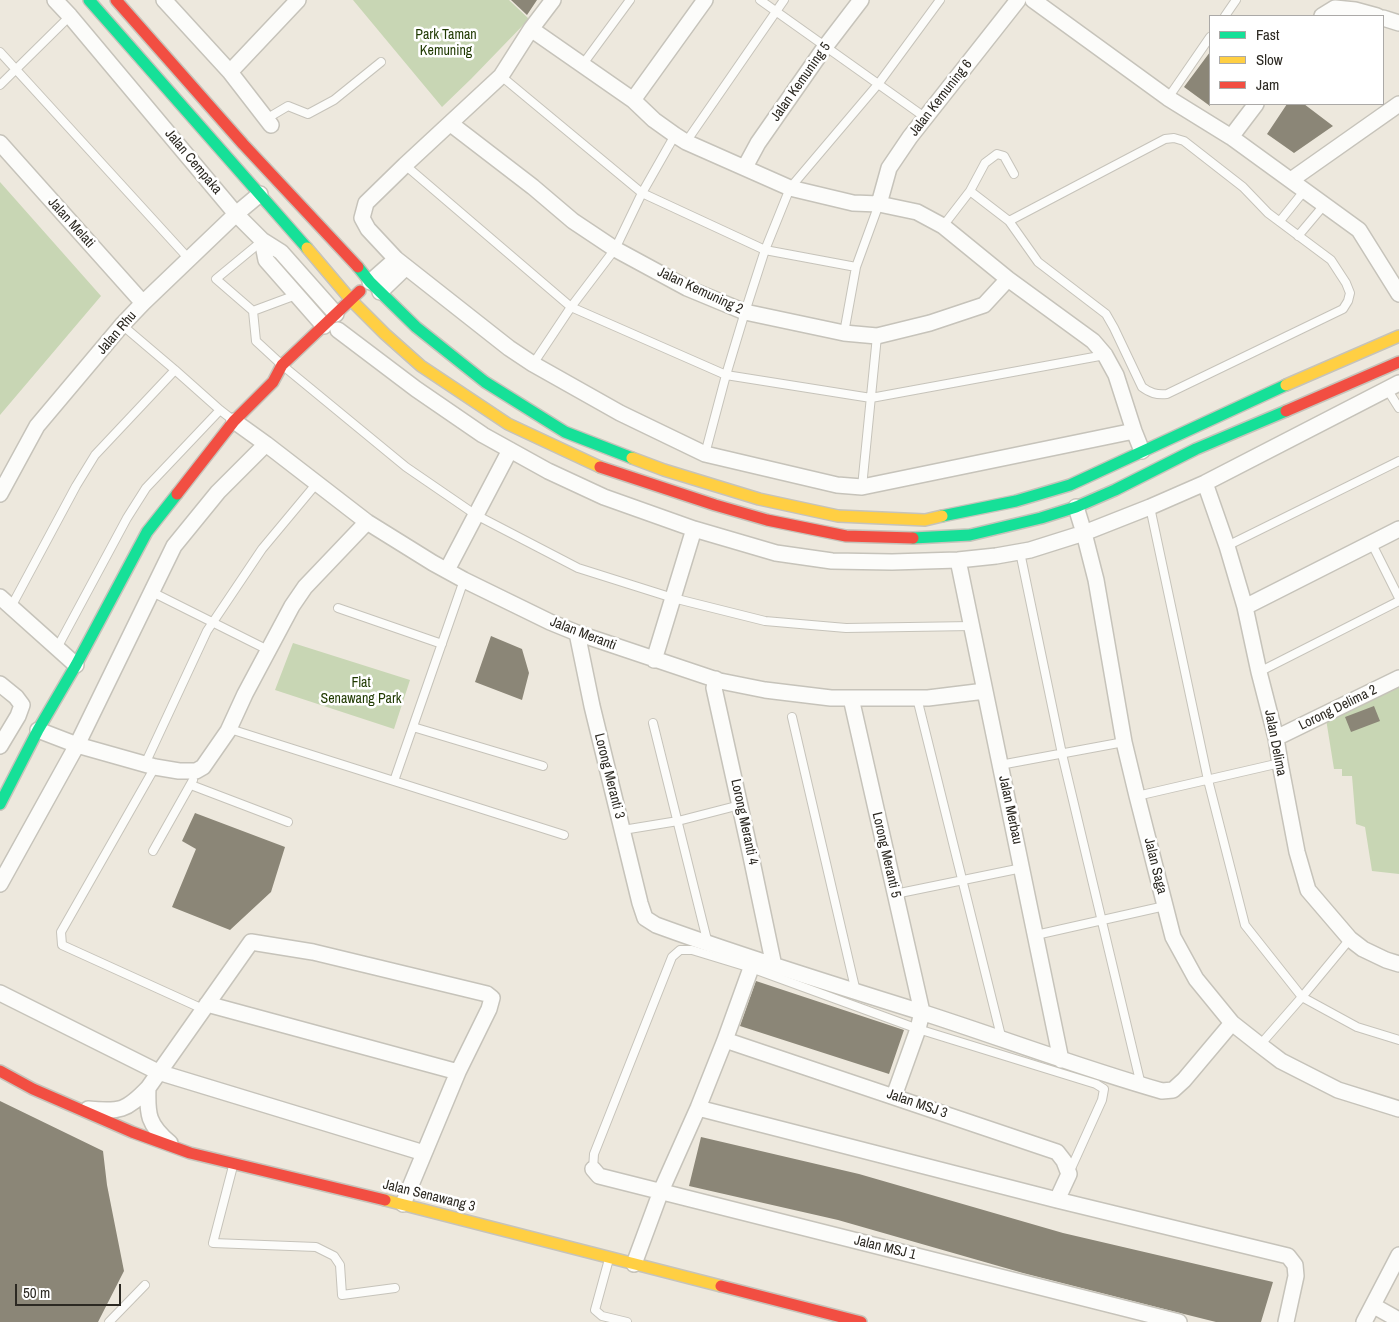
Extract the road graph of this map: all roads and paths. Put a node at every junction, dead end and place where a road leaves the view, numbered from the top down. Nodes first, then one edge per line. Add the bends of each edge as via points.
1 (55, 0) edge
2 (116, 0) edge
3 (164, 0) edge
4 (298, 0) edge
5 (553, 0) edge
6 (630, 0) edge
7 (705, 0) edge
8 (760, 0) edge
9 (784, 0) edge
10 (861, 0) edge
11 (940, 0) edge
12 (1018, 0) edge
13 (1034, 0) edge
14 (1236, 0) edge
15 (94, 2) edge
16 (776, 11) junction
17 (1226, 15) edge
18 (1324, 15) edge
19 (1373, 15) edge
20 (70, 16) junction
21 (1384, 18) edge
22 (1399, 23) edge
23 (531, 29) junction
24 (1209, 38) edge
25 (825, 47) junction
26 (0, 52) edge
27 (380, 62) dead end
28 (583, 64) junction
29 (16, 71) junction
30 (230, 72) junction
31 (501, 76) junction
32 (878, 83) junction
33 (0, 86) edge
34 (1168, 98) junction
35 (633, 100) junction
36 (1399, 104) edge
37 (1255, 105) edge
38 (926, 118) junction
39 (269, 122) joint
40 (450, 124) junction
41 (1231, 138) junction
42 (680, 139) junction
43 (0, 142) edge
44 (405, 165) junction
45 (744, 167) junction
46 (1014, 174) dead end
47 (1291, 180) junction
48 (790, 188) junction
49 (970, 191) junction
50 (1304, 191) junction
51 (642, 193) junction
52 (260, 194) junction
53 (879, 204) junction
54 (1325, 204) junction
55 (236, 214) junction
56 (1010, 221) junction
57 (1280, 222) junction
58 (943, 226) junction
59 (1298, 236) junction
60 (262, 240) junction
61 (615, 249) junction
62 (765, 250) junction
63 (189, 259) junction
64 (401, 263) junction
65 (856, 267) junction
66 (332, 277) junction
67 (1008, 279) junction
68 (309, 283) junction
69 (1399, 294) edge
70 (296, 295) junction
71 (351, 300) junction
72 (143, 303) junction
73 (571, 307) junction
74 (253, 310) junction
75 (353, 312) junction
76 (745, 312) junction
77 (122, 325) junction
78 (844, 333) junction
79 (877, 336) junction
80 (1399, 336) edge
81 (1105, 355) junction
82 (1399, 362) edge
83 (534, 364) junction
84 (291, 368) junction
85 (175, 370) junction
86 (726, 375) junction
87 (1393, 386) edge
88 (871, 398) junction
89 (1399, 408) edge
90 (220, 410) junction
91 (234, 421) junction
92 (1134, 431) junction
93 (266, 444) junction
94 (510, 450) junction
95 (1142, 451) junction
96 (705, 454) junction
97 (1399, 461) edge
98 (317, 483) junction
99 (1204, 483) junction
100 (862, 486) junction
101 (0, 494) edge
102 (1150, 506) junction
103 (1076, 507) junction
104 (476, 515) junction
105 (367, 522) junction
106 (694, 529) junction
107 (1399, 529) edge
108 (1084, 533) junction
109 (1371, 542) junction
110 (1227, 546) junction
111 (1020, 552) junction
112 (958, 560) junction
113 (447, 570) junction
114 (464, 580) junction
115 (152, 592) junction
116 (673, 598) junction
117 (1399, 599) edge
118 (5, 602) edge
119 (1245, 607) junction
120 (338, 608) dead end
121 (214, 622) junction
122 (972, 626) junction
123 (577, 634) junction
124 (442, 644) junction
125 (57, 648) junction
126 (268, 650) junction
127 (654, 660) junction
128 (76, 665) junction
129 (1259, 672) junction
130 (1399, 678) edge
131 (716, 679) junction
132 (0, 684) edge
133 (985, 691) junction
134 (851, 698) junction
135 (917, 698) junction
136 (792, 717) dead end
137 (653, 723) dead end
138 (413, 727) junction
139 (230, 728) junction
140 (38, 730) junction
141 (1276, 738) junction
142 (1124, 742) junction
143 (77, 745) junction
144 (0, 746) edge
145 (1062, 754) junction
146 (1280, 763) junction
147 (150, 765) junction
148 (1000, 765) junction
149 (543, 766) dead end
150 (194, 778) junction
151 (1208, 780) junction
152 (394, 781) junction
153 (1137, 796) junction
154 (0, 801) edge
155 (740, 805) junction
156 (678, 821) junction
157 (288, 822) dead end
158 (623, 830) junction
159 (564, 835) dead end
160 (153, 851) dead end
161 (1022, 868) junction
162 (962, 880) junction
163 (0, 884) edge
164 (895, 894) junction
165 (1165, 906) junction
166 (1102, 921) junction
167 (1036, 935) junction
168 (1350, 939) junction
169 (708, 944) junction
170 (1399, 964) edge
171 (774, 966) junction
172 (751, 968) junction
173 (856, 992) junction
174 (0, 993) edge
175 (1302, 997) junction
176 (205, 1007) junction
177 (922, 1012) junction
178 (1232, 1023) junction
179 (918, 1029) junction
180 (725, 1040) junction
181 (1002, 1040) junction
182 (1399, 1040) edge
183 (1260, 1045) junction
184 (1061, 1060) junction
185 (0, 1071) edge
186 (158, 1072) junction
187 (458, 1072) junction
188 (1141, 1085) junction
189 (148, 1088) junction
190 (894, 1096) junction
191 (77, 1108) junction
192 (698, 1108) junction
193 (1399, 1110) edge
194 (176, 1148) junction
195 (424, 1153) junction
196 (233, 1164) junction
197 (592, 1169) joint
198 (1069, 1174) junction
199 (661, 1192) junction
200 (1058, 1200) junction
201 (403, 1204) junction
202 (1399, 1255) edge
203 (609, 1257) junction
204 (634, 1264) junction
205 (145, 1285) dead end
206 (395, 1288) dead end
207 (1374, 1306) junction
208 (1399, 1320) edge
209 (109, 1322) edge
210 (627, 1322) edge
211 (861, 1322) edge
212 (1179, 1322) edge
213 (1286, 1322) edge
214 (1364, 1322) edge

1 - 20 street, Jalan Cempaka
2 - 75 street via 243,144 354,262
3 - 30 street
4 - 30 street
5 - 23 street
6 - 28 lane
7 - 35 street
8 - 16 lane
9 - 16 lane
10 - 25 street, Jalan Kemuning 5
11 - 32 lane
12 - 38 street, Jalan Kemuning 6
13 - 34 street
14 - 17 lane
15 - 52 street
16 - 25 lane
16 - 42 lane
18 - 19 street via 1336,8
20 - 29 lane
20 - 55 street, Jalan Cempaka
21 - 22 street
23 - 28 street
23 - 31 street
24 - 34 lane
25 - 32 lane
25 - 45 street, Jalan Kemuning 5
26 - 29 lane
27 - 39 lane via 334,100 308,114 288,106
28 - 35 street
29 - 33 lane
29 - 63 lane
30 - 39 street
31 - 40 street
31 - 51 lane
32 - 38 lane
32 - 48 lane
34 - 41 street
35 - 42 street
36 - 47 street
37 - 41 street
38 - 53 street, Jalan Kemuning 6 via 889,168
40 - 44 street
40 - 61 street, Jalan Kemuning 2 via 573,221
41 - 47 street
42 - 45 street
42 - 51 lane
43 - 72 street, Jalan Melati
44 - 64 street via 366,203 362,218 368,229
44 - 73 lane
45 - 48 street
46 - 49 lane via 1004,156 997,154 985,163
47 - 50 street
48 - 53 street via 853,203
48 - 62 lane
49 - 56 lane
49 - 58 lane
50 - 54 street
50 - 57 lane
51 - 61 lane
51 - 62 lane
52 - 55 street, Jalan Rhu
52 - 66 street
53 - 58 street via 916,212
53 - 65 lane
54 - 59 lane
54 - 69 street via 1359,230
55 - 60 street, Jalan Cempaka
55 - 63 street, Jalan Rhu
56 - 57 lane via 1165,139 1174,138 1184,140 1243,187
56 - 59 lane via 1038,262 1106,314 1142,387 1158,395 1167,394 1343,309 1350,293 1346,282 1331,260
57 - 59 lane
58 - 67 street
60 - 68 street via 281,252
60 - 70 street, Jalan Cempaka via 266,260
60 - 74 lane via 216,279
61 - 73 lane
61 - 76 street, Jalan Kemuning 2 via 687,288
62 - 65 lane
62 - 76 lane
63 - 72 street, Jalan Rhu
64 - 75 street
64 - 83 street
65 - 78 lane
66 - 68 street via 331,287 327,290
66 - 71 street
67 - 79 street, Jalan Kemuning 2 via 984,305
67 - 81 street via 1093,341
68 - 75 street
70 - 74 lane
70 - 75 street, Jalan Cempaka
71 - 75 street
71 - 75 street
71 - 75 street
72 - 77 street, Jalan Rhu
73 - 83 lane
73 - 86 lane
74 - 84 lane via 256,341
75 - 84 street
75 - 94 street via 416,389
75 - 95 street via 416,326 485,382 565,432 664,470 759,499 838,516 925,520 1016,501 1070,485
75 - 103 street via 385,334 421,366 508,424 603,468 767,520 846,536 912,538 970,535
76 - 78 street, Jalan Kemuning 2
76 - 86 lane
77 - 85 lane
77 - 101 street, Jalan Rhu via 37,426
78 - 79 street, Jalan Kemuning 2
79 - 88 lane
80 - 95 street
81 - 88 lane
81 - 92 street via 1116,375
82 - 103 street via 1196,449
83 - 96 street via 620,413
84 - 91 street
84 - 104 lane via 406,467
85 - 90 lane
85 - 118 lane via 95,455
86 - 88 lane
86 - 96 lane
87 - 89 lane
87 - 99 street
88 - 100 lane
90 - 91 lane
90 - 125 lane via 146,488
91 - 93 street, Jalan Meranti
91 - 128 street via 147,532
92 - 95 street
92 - 100 street
93 - 98 street, Jalan Meranti
93 - 115 street via 218,492 174,546
94 - 104 street
94 - 106 street via 604,497
96 - 100 street via 837,484
97 - 110 lane
98 - 105 street, Jalan Meranti
98 - 121 lane via 262,549
99 - 102 street
99 - 110 street, Jalan Delima
102 - 108 street
102 - 151 lane
103 - 108 street, Jalan Saga
104 - 113 street
104 - 116 lane via 578,568
105 - 113 street, Jalan Meranti
105 - 126 street via 306,587
106 - 112 street via 776,553 832,561
106 - 116 street
107 - 109 street
108 - 111 street
108 - 142 street, Jalan Saga via 1096,580
109 - 117 lane
109 - 119 street
110 - 119 street, Jalan Delima
111 - 112 street
111 - 145 lane
112 - 122 street, Jalan Merbau
113 - 114 street, Jalan Meranti
114 - 123 street, Jalan Meranti
114 - 124 lane
115 - 121 lane
115 - 143 street
116 - 122 lane via 765,621 846,628
116 - 127 street
117 - 129 lane
118 - 125 street
119 - 129 street, Jalan Delima
120 - 124 lane
121 - 126 lane
121 - 147 lane via 207,631
122 - 133 street, Jalan Merbau
123 - 127 street, Jalan Meranti
123 - 158 street, Lorong Meranti 3
124 - 138 lane
125 - 128 street
126 - 139 street
127 - 131 street, Jalan Meranti
128 - 140 street
129 - 141 street, Jalan Delima
130 - 141 street, Lorong Delima 2
131 - 134 street, Jalan Meranti via 765,690
131 - 155 street, Lorong Meranti 4 via 714,688
132 - 144 street via 22,705
133 - 135 street, Jalan Meranti
133 - 148 street, Jalan Merbau
134 - 135 street, Jalan Meranti
134 - 164 street, Lorong Meranti 5
135 - 162 lane
136 - 173 lane
137 - 156 lane
138 - 149 lane
138 - 152 lane
139 - 150 street
139 - 152 lane
140 - 143 street
140 - 154 street
141 - 146 street, Jalan Delima
142 - 145 lane
142 - 153 street, Jalan Saga
143 - 147 street
143 - 163 street
145 - 148 lane
145 - 166 lane
146 - 151 lane
146 - 168 street, Jalan Delima via 1297,852 1308,890
147 - 150 street
147 - 176 lane via 61,932 62,945
148 - 161 street, Jalan Merbau
150 - 157 lane
150 - 160 lane
151 - 153 lane
151 - 175 lane via 1245,925
152 - 159 lane
153 - 165 street, Jalan Saga
155 - 156 lane
155 - 171 street, Lorong Meranti 4
156 - 158 lane
156 - 169 lane
158 - 169 street, Lorong Meranti 3 via 645,918
161 - 162 lane
161 - 167 street, Jalan Merbau
162 - 164 lane
162 - 181 lane
164 - 177 street, Lorong Meranti 5
165 - 166 lane
165 - 178 street, Jalan Saga via 1173,937 1196,979
166 - 167 lane
166 - 188 lane
167 - 184 street, Jalan Merbau
168 - 170 street, Jalan Delima via 1363,949
168 - 175 lane
169 - 171 street
171 - 173 street
172 - 179 lane
172 - 180 street
172 - 197 lane via 692,950 680,950 672,958 594,1154
173 - 177 street
174 - 186 street
175 - 182 lane via 1357,1028
175 - 183 lane
176 - 186 street
176 - 187 street
176 - 187 street via 251,942 313,952 487,994 492,998 489,1009
177 - 179 street
177 - 181 street
178 - 183 street, Jalan Saga
178 - 188 street via 1173,1090 1162,1091
179 - 190 street
179 - 198 lane via 1104,1089
180 - 190 street, Jalan MSJ 3
180 - 192 street
181 - 184 street
183 - 193 street, Jalan Saga via 1338,1090
184 - 188 street
185 - 191 street, Jalan Senawang 3
186 - 189 street
186 - 195 street
187 - 195 street
189 - 191 street via 134,1102 122,1108
189 - 194 street via 147,1110 152,1124
190 - 198 street, Jalan MSJ 3 via 1057,1152
191 - 194 street, Jalan Senawang 3
192 - 199 street
192 - 200 street
194 - 196 street, Jalan Senawang 3
195 - 201 street
196 - 201 street, Jalan Senawang 3
196 - 206 lane via 213,1243 316,1247 334,1256 340,1265 342,1295
197 - 199 street, Jalan MSJ 1 via 599,1176
198 - 200 street
199 - 204 street
199 - 212 street, Jalan MSJ 1
200 - 213 street via 1288,1256 1295,1265 1296,1276
201 - 203 street, Jalan Senawang 3
202 - 207 street
203 - 204 street, Jalan Senawang 3
203 - 210 lane via 595,1310 602,1316
204 - 211 street, Jalan Senawang 3
205 - 209 lane
207 - 208 street
207 - 214 street

